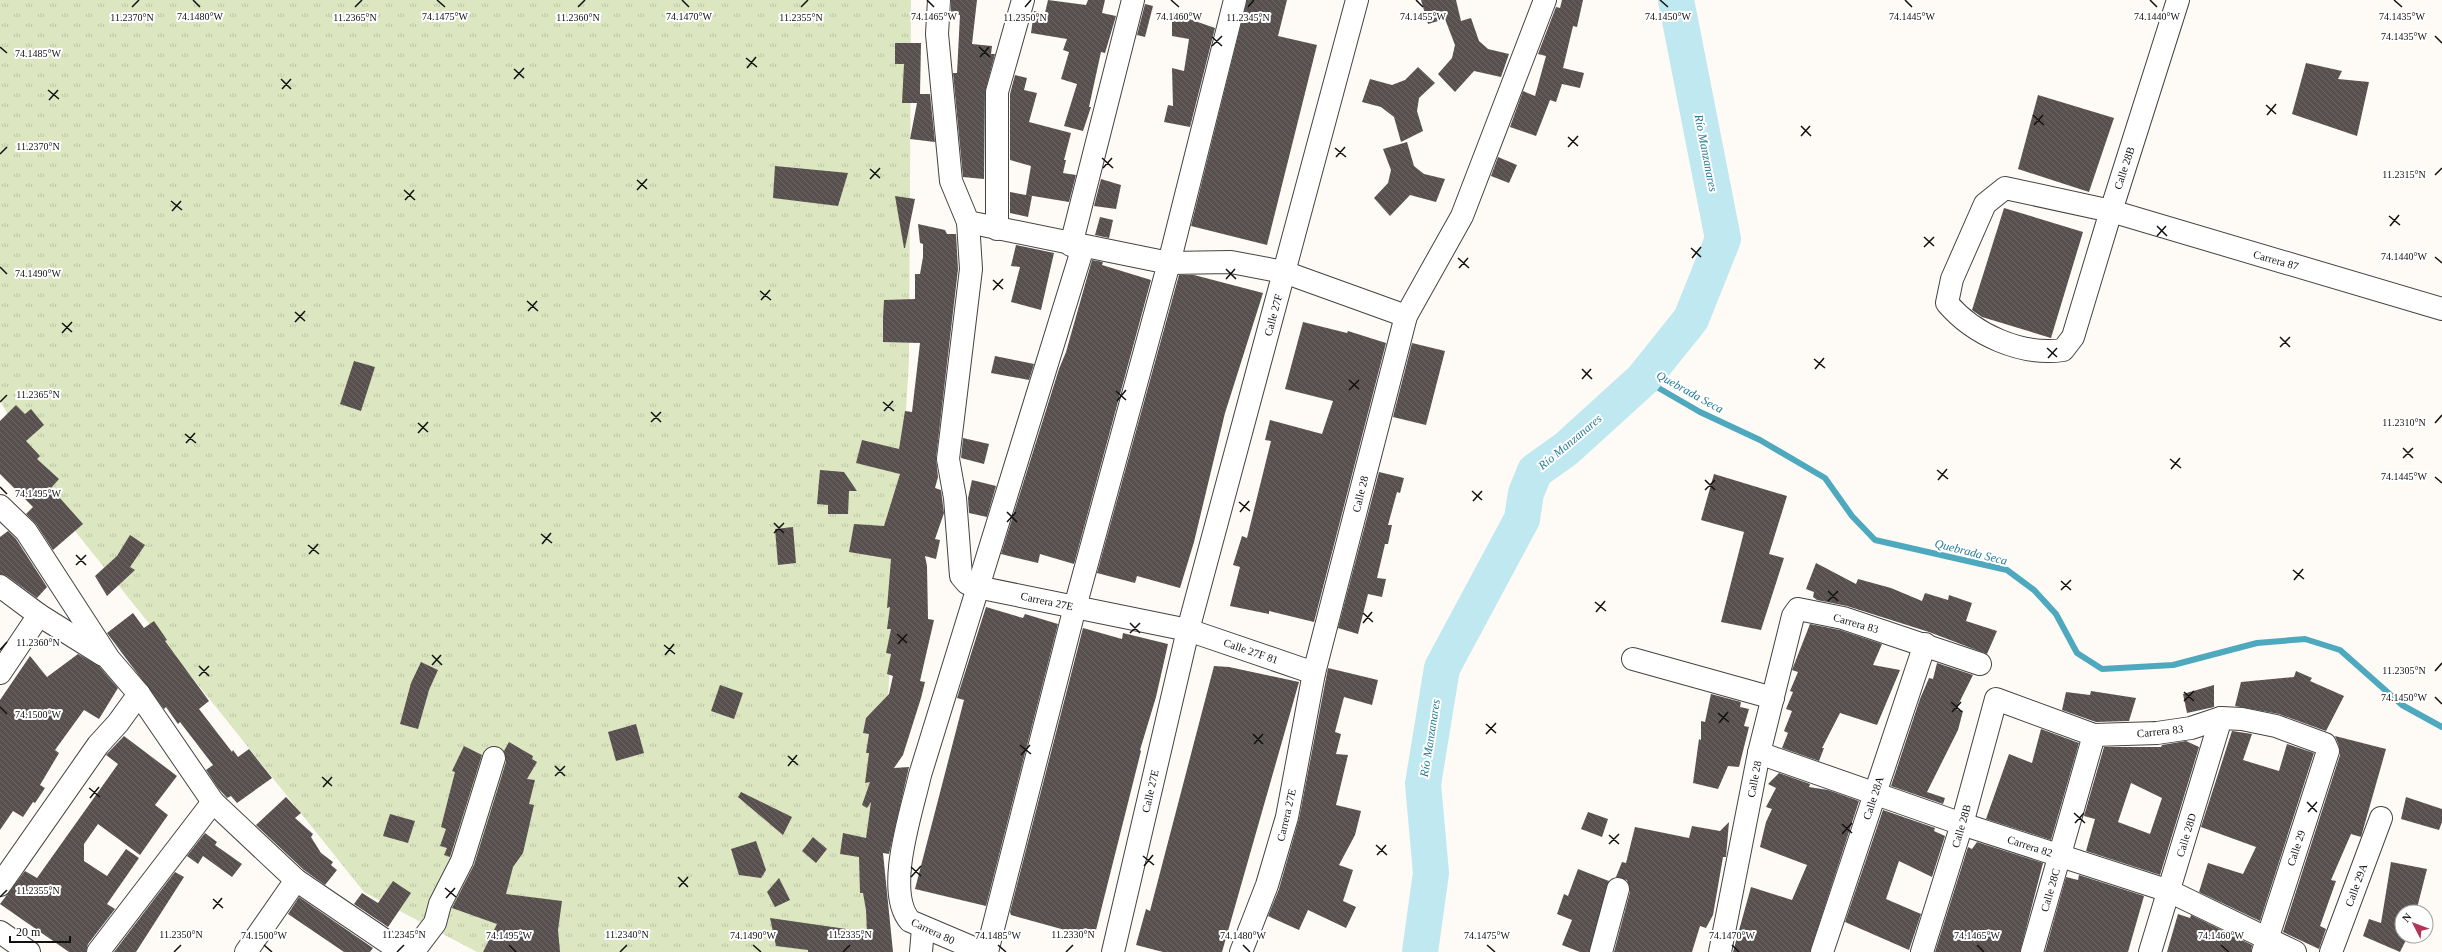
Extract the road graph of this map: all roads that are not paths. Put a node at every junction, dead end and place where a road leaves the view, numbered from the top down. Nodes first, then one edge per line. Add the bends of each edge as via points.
1 (938, 0) edge
2 (1023, 0) edge
3 (1133, 0) edge
4 (1235, 0) edge
5 (1357, 0) edge
6 (1545, 0) edge
7 (2178, 0) edge
8 (2111, 211) junction
9 (968, 222) junction
10 (997, 229) junction
11 (1077, 246) junction
12 (1168, 263) junction
13 (1284, 272) junction
14 (2442, 309) edge
15 (1406, 316) junction
16 (2073, 337) joint
17 (0, 506) edge
18 (0, 586) edge
19 (977, 587) junction
20 (1075, 607) junction
21 (1798, 609) joint
22 (39, 615) junction
23 (1188, 630) junction
24 (1925, 644) junction
25 (109, 659) junction
26 (1633, 659) dead end
27 (1980, 664) dead end
28 (0, 673) edge
29 (1314, 673) junction
30 (139, 694) junction
31 (1773, 698) junction
32 (1996, 699) joint
33 (2221, 718) junction
34 (2094, 735) junction
35 (2325, 744) joint
36 (1759, 753) junction
37 (494, 758) dead end
38 (1874, 794) junction
39 (213, 802) junction
40 (2381, 818) dead end
41 (1962, 824) junction
42 (2060, 856) junction
43 (296, 880) junction
44 (0, 885) edge
45 (1618, 890) dead end
46 (2169, 891) junction
47 (922, 928) junction
48 (0, 932) edge
49 (2265, 945) edge
50 (397, 951) edge
51 (29, 952) edge
52 (98, 952) edge
53 (246, 952) edge
54 (921, 952) edge
55 (983, 952) edge
56 (987, 952) edge
57 (1113, 952) edge
58 (1241, 952) edge
59 (1601, 952) edge
60 (1720, 952) edge
61 (1822, 952) edge
62 (1922, 952) edge
63 (2032, 952) edge
64 (2150, 952) edge
65 (2295, 952) edge
66 (2331, 952) edge

1 - 9 street via 937,34 951,181
2 - 10 street via 997,92
3 - 11 street, Carrera 80
4 - 12 street
5 - 13 street, Calle 27F
6 - 15 street, Calle 28 via 1462,216
7 - 8 street, Calle 28B
8 - 14 street, Carrera 87
8 - 16 street, Calle 28B
8 - 16 street, Carrera 87 via 2005,188 1985,204 1952,280 1947,304 1960,319 1993,340 2048,352 2063,350
9 - 10 street
9 - 19 street via 971,269 948,459 955,498 959,568 967,583
10 - 11 street
11 - 12 street
11 - 19 street, Carrera 80
12 - 13 street via 1231,262
12 - 20 street
13 - 15 street
13 - 23 street, Calle 27F
15 - 29 street, Calle 28
17 - 25 street via 26,531
18 - 22 street
19 - 20 street, Carrera 27E
19 - 47 street, Carrera 80 via 920,775 901,859 899,895 903,913
20 - 23 street, Carrera 27E
20 - 56 street
21 - 24 street, Carrera 83 via 1843,618
21 - 31 street, Calle 28 via 1793,616
22 - 25 street
22 - 28 street
23 - 29 street, Calle 27F 81
23 - 57 street, Calle 27E
24 - 27 street, Carrera 83
24 - 38 street, Calle 28A
25 - 30 street
26 - 31 street
29 - 58 street, Carrera 27E via 1287,817 1268,885
30 - 39 street
30 - 44 street via 98,745
31 - 36 street, Calle 28
32 - 34 street, Carrera 83
32 - 41 street, Calle 28B
33 - 34 street, Carrera 83 via 2191,728 2157,733
33 - 35 street, Carrera 83 via 2242,719 2276,726
33 - 46 street, Calle 28D
34 - 42 street, Calle 28C
35 - 49 street, Calle 29 via 2328,751
36 - 38 street, Carrera 82
36 - 60 street, Calle 28
37 - 50 street via 470,841 440,904 435,923 416,948
38 - 41 street, Carrera 82
38 - 61 street, Calle 28A
39 - 43 street
39 - 52 street
40 - 66 street, Calle 29A
41 - 42 street, Carrera 82
41 - 62 street, Calle 28B
42 - 46 street, Carrera 82
42 - 63 street, Calle 28C
43 - 50 street
43 - 53 street
45 - 59 street
46 - 49 street, Carrera 82
46 - 64 street, Calle 28D
47 - 54 street
47 - 55 street, Carrera 80
48 - 51 street
49 - 65 street, Carrera 82

